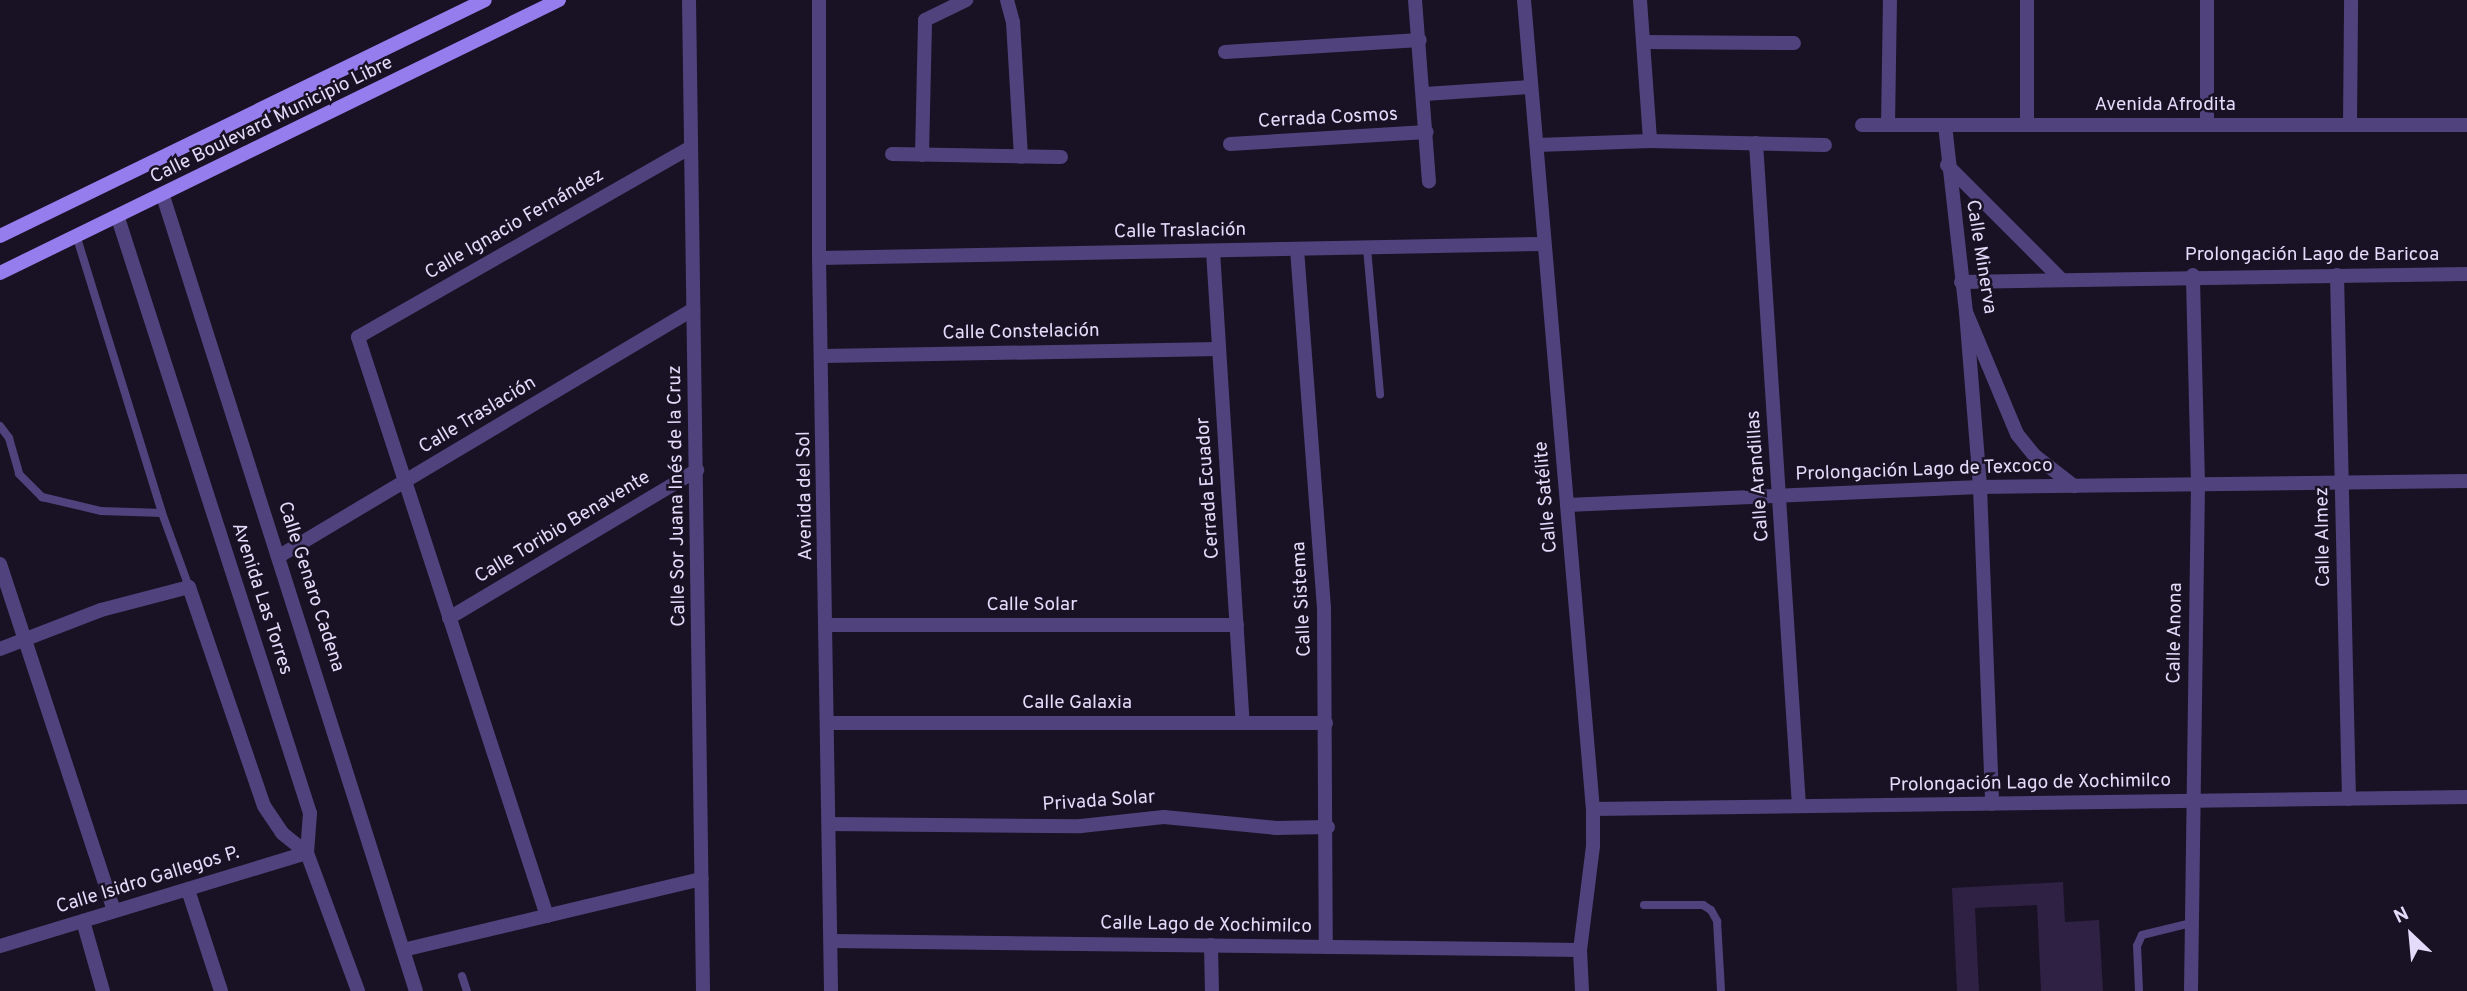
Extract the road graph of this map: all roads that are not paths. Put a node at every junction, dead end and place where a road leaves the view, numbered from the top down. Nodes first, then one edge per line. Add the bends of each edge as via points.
1 (485, 0) edge
2 (559, 0) edge
3 (689, 0) edge
4 (819, 0) edge
5 (966, 0) edge
6 (1006, 0) edge
7 (1415, 0) edge
8 (1524, 0) edge
9 (1640, 0) edge
10 (1890, 0) edge
11 (2027, 0) edge
12 (2207, 0) edge
13 (2351, 0) edge
14 (1420, 40) junction
15 (1643, 42) junction
16 (1794, 43) dead end
17 (1225, 52) dead end
18 (1530, 87) junction
19 (1424, 94) junction
20 (1862, 125) dead end
21 (1888, 125) junction
22 (1945, 125) junction
23 (2027, 125) junction
24 (2207, 125) junction
25 (2350, 125) junction
26 (2467, 125) edge
27 (1427, 132) junction
28 (1650, 141) junction
29 (1756, 143) junction
30 (1230, 144) dead end
31 (1537, 145) junction
32 (1825, 145) dead end
33 (691, 147) junction
34 (892, 154) dead end
35 (922, 155) junction
36 (1021, 157) junction
37 (1061, 158) dead end
38 (1947, 165) junction
39 (1429, 181) dead end
40 (163, 196) junction
41 (118, 218) junction
42 (0, 236) edge
43 (77, 239) junction
44 (1543, 244) junction
45 (1367, 248) junction
46 (1297, 249) junction
47 (1213, 251) junction
48 (819, 258) junction
49 (0, 273) edge
50 (2467, 274) edge
51 (2193, 275) junction
52 (2337, 275) junction
53 (2061, 279) junction
54 (1961, 282) junction
55 (693, 309) junction
56 (1966, 312) junction
57 (1219, 349) junction
58 (823, 356) junction
59 (1380, 394) dead end
60 (0, 426) edge
61 (697, 470) junction
62 (2467, 481) edge
63 (405, 482) junction
64 (2342, 483) junction
65 (2198, 484) junction
66 (2074, 486) junction
67 (1980, 487) junction
68 (1780, 495) junction
69 (1567, 505) junction
70 (162, 513) junction
71 (281, 555) junction
72 (0, 564) edge
73 (189, 587) junction
74 (449, 618) junction
75 (828, 625) junction
76 (1237, 625) junction
77 (24, 641) junction
78 (0, 649) edge
79 (828, 723) junction
80 (1243, 723) junction
81 (1326, 723) junction
82 (2467, 797) edge
83 (2348, 799) junction
84 (2192, 801) junction
85 (1992, 804) junction
86 (1799, 806) junction
87 (1592, 809) junction
88 (829, 824) junction
89 (1328, 827) junction
90 (307, 852) junction
91 (702, 878) junction
92 (188, 890) junction
93 (1644, 905) dead end
94 (114, 911) junction
95 (547, 916) junction
96 (83, 921) junction
97 (2191, 923) junction
98 (831, 941) junction
99 (1211, 945) junction
100 (0, 946) edge
101 (1326, 947) junction
102 (403, 950) junction
103 (1580, 950) junction
104 (462, 976) dead end
105 (103, 991) edge
106 (221, 991) edge
107 (358, 991) edge
108 (416, 991) edge
109 (467, 991) edge
110 (703, 991) edge
111 (831, 991) edge
112 (1212, 991) edge
113 (1582, 991) edge
114 (1721, 991) edge
115 (2139, 991) edge
116 (2190, 991) edge

1 - 42 main road, Calle Boulevard Municipio Libre
2 - 40 main road, Calle Boulevard Municipio Libre
3 - 33 street, Calle Sor Juana Inés de la Cruz
4 - 48 street, Avenida del Sol
5 - 35 street via 925,20
6 - 36 street via 1013,22
7 - 14 street
8 - 18 street, Calle Satélite
9 - 15 street
10 - 21 street
11 - 23 street
12 - 24 street
13 - 25 street
14 - 17 street
14 - 19 street
15 - 16 street
15 - 28 street
18 - 19 street
18 - 31 street, Calle Satélite
19 - 27 street
20 - 21 street, Avenida Afrodita
21 - 22 street, Avenida Afrodita
22 - 23 street, Avenida Afrodita
22 - 38 street, Calle Minerva
23 - 24 street, Avenida Afrodita
24 - 25 street, Avenida Afrodita
25 - 26 street, Avenida Afrodita
27 - 30 street, Cerrada Cosmos
27 - 39 street
28 - 29 street
28 - 31 street
29 - 32 street
29 - 68 street, Calle Arandillas
31 - 44 street, Calle Satélite
33 - 55 street, Calle Sor Juana Inés de la Cruz
33 - 63 street, Calle Ignacio Fernández via 358,337
34 - 35 street
35 - 36 street
36 - 37 street
38 - 53 street
38 - 54 street, Calle Minerva
40 - 41 main road, Calle Boulevard Municipio Libre
40 - 71 street, Calle Genaro Cadena
41 - 43 main road, Calle Boulevard Municipio Libre
41 - 90 street, Avenida Las Torres via 310,813
43 - 49 main road, Calle Boulevard Municipio Libre
43 - 70 lane
44 - 45 street, Calle Traslación
44 - 69 street, Calle Satélite
45 - 46 street, Calle Traslación
45 - 59 lane
46 - 47 street, Calle Traslación
46 - 81 street, Calle Sistema via 1324,608
47 - 48 street, Calle Traslación
47 - 57 street, Cerrada Ecuador
48 - 58 street, Avenida del Sol
50 - 52 street, Prolongación Lago de Baricoa
51 - 52 street, Prolongación Lago de Baricoa
51 - 53 street, Prolongación Lago de Baricoa
51 - 65 street, Calle Anona
52 - 64 street, Calle Almez
53 - 54 street, Prolongación Lago de Baricoa
54 - 56 street, Calle Minerva
55 - 61 street, Calle Sor Juana Inés de la Cruz
55 - 63 street, Calle Traslación
56 - 66 street, Calle Minerva via 2017,434 2034,455
56 - 67 street
57 - 58 street, Calle Constelación
57 - 76 street, Cerrada Ecuador
58 - 75 street, Avenida del Sol
60 - 70 lane via 9,438 19,474 42,497 101,511
61 - 74 street, Calle Toribio Benavente
61 - 91 street, Calle Sor Juana Inés de la Cruz
62 - 64 street, Prolongación Lago de Texcoco
63 - 71 street, Calle Traslación
63 - 74 street
64 - 65 street, Prolongación Lago de Texcoco
64 - 83 street, Calle Almez
65 - 66 street, Prolongación Lago de Texcoco
65 - 84 street, Calle Anona
66 - 67 street, Prolongación Lago de Texcoco
67 - 68 street, Prolongación Lago de Texcoco
67 - 85 street
68 - 69 street, Prolongación Lago de Texcoco via 1693,503
68 - 86 street, Calle Arandillas
69 - 87 street, Calle Satélite
70 - 73 lane
71 - 102 street, Calle Genaro Cadena
72 - 77 street
73 - 77 street via 101,610
73 - 90 street via 264,806 282,833
74 - 95 street
75 - 76 street, Calle Solar
75 - 79 street, Avenida del Sol
76 - 80 street, Cerrada Ecuador
77 - 78 street
77 - 94 street
79 - 80 street, Calle Galaxia
79 - 88 street, Avenida del Sol
80 - 81 street, Calle Galaxia
81 - 89 street, Calle Sistema
82 - 83 street, Prolongación Lago de Xochimilco
83 - 84 street, Prolongación Lago de Xochimilco
84 - 85 street, Prolongación Lago de Xochimilco
84 - 97 street, Calle Anona
85 - 86 street, Prolongación Lago de Xochimilco
86 - 87 street, Prolongación Lago de Xochimilco
87 - 103 street, Calle Satélite via 1593,846
88 - 89 street, Privada Solar via 1082,826 1164,817 1276,828
88 - 98 street, Avenida del Sol
89 - 101 street, Calle Sistema
90 - 92 street, Calle Isidro Gallegos P.
90 - 107 street, Avenida Las Torres
91 - 95 street
91 - 110 street, Calle Sor Juana Inés de la Cruz
92 - 94 street, Calle Isidro Gallegos P.
92 - 106 street
93 - 114 lane via 1703,905 1711,910 1717,921
94 - 96 street, Calle Isidro Gallegos P.
95 - 102 street
96 - 100 street, Calle Isidro Gallegos P.
96 - 105 street
97 - 115 lane via 2142,935 2137,946
97 - 116 street, Calle Anona
98 - 99 street, Calle Lago de Xochimilco
98 - 111 street, Avenida del Sol
99 - 101 street, Calle Lago de Xochimilco
99 - 112 street
101 - 103 street, Calle Lago de Xochimilco
102 - 108 street, Calle Genaro Cadena
103 - 113 street, Calle Satélite
104 - 109 lane

